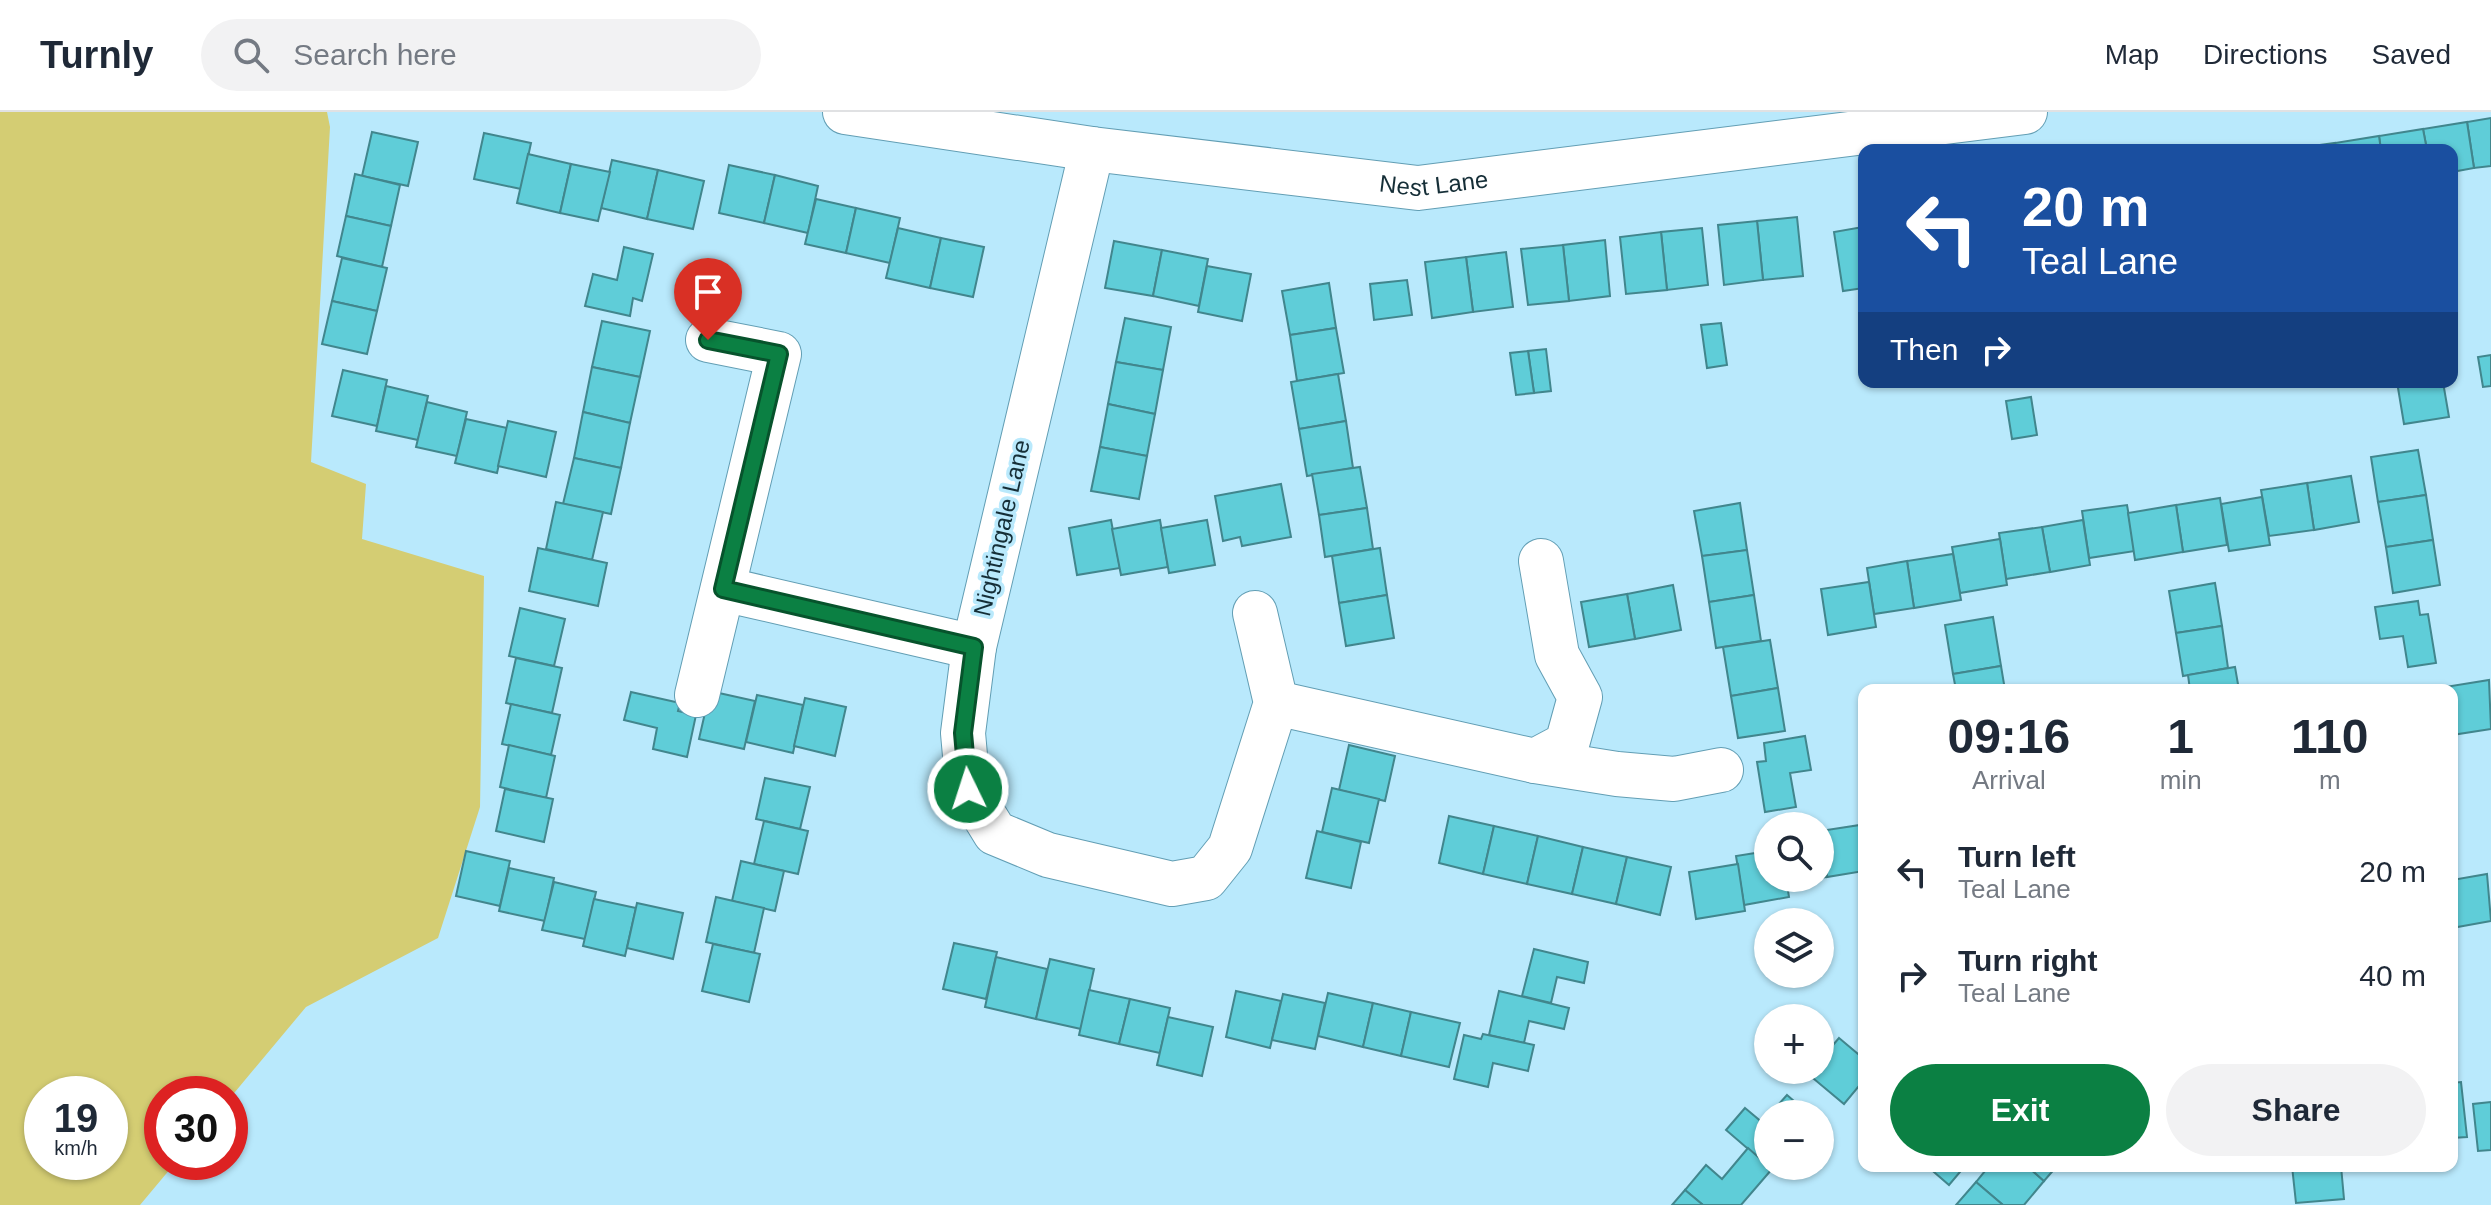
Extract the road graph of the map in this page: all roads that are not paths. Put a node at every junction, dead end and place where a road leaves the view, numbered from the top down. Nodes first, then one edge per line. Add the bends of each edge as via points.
1 (845, 112) edge
2 (2025, 112) edge
3 (1092, 149) junction
4 (708, 340) dead end
5 (1541, 561) dead end
6 (723, 589) junction
7 (1255, 613) dead end
8 (974, 647) junction
9 (697, 695) dead end
10 (1276, 703) junction
11 (1535, 761) junction
12 (1721, 770) dead end

1 - 3 street, Nest Lane
2 - 3 street, Nest Lane via 1418,188
3 - 8 street, Nightingale Lane
4 - 6 street via 779,354
5 - 11 street via 1557,655 1580,697 1567,744
6 - 8 street
6 - 9 street
7 - 10 street
8 - 10 street, Nightingale Lane via 963,733 968,789 995,833 1048,855 1172,884 1206,878 1230,848
10 - 11 street
11 - 12 street via 1674,779

